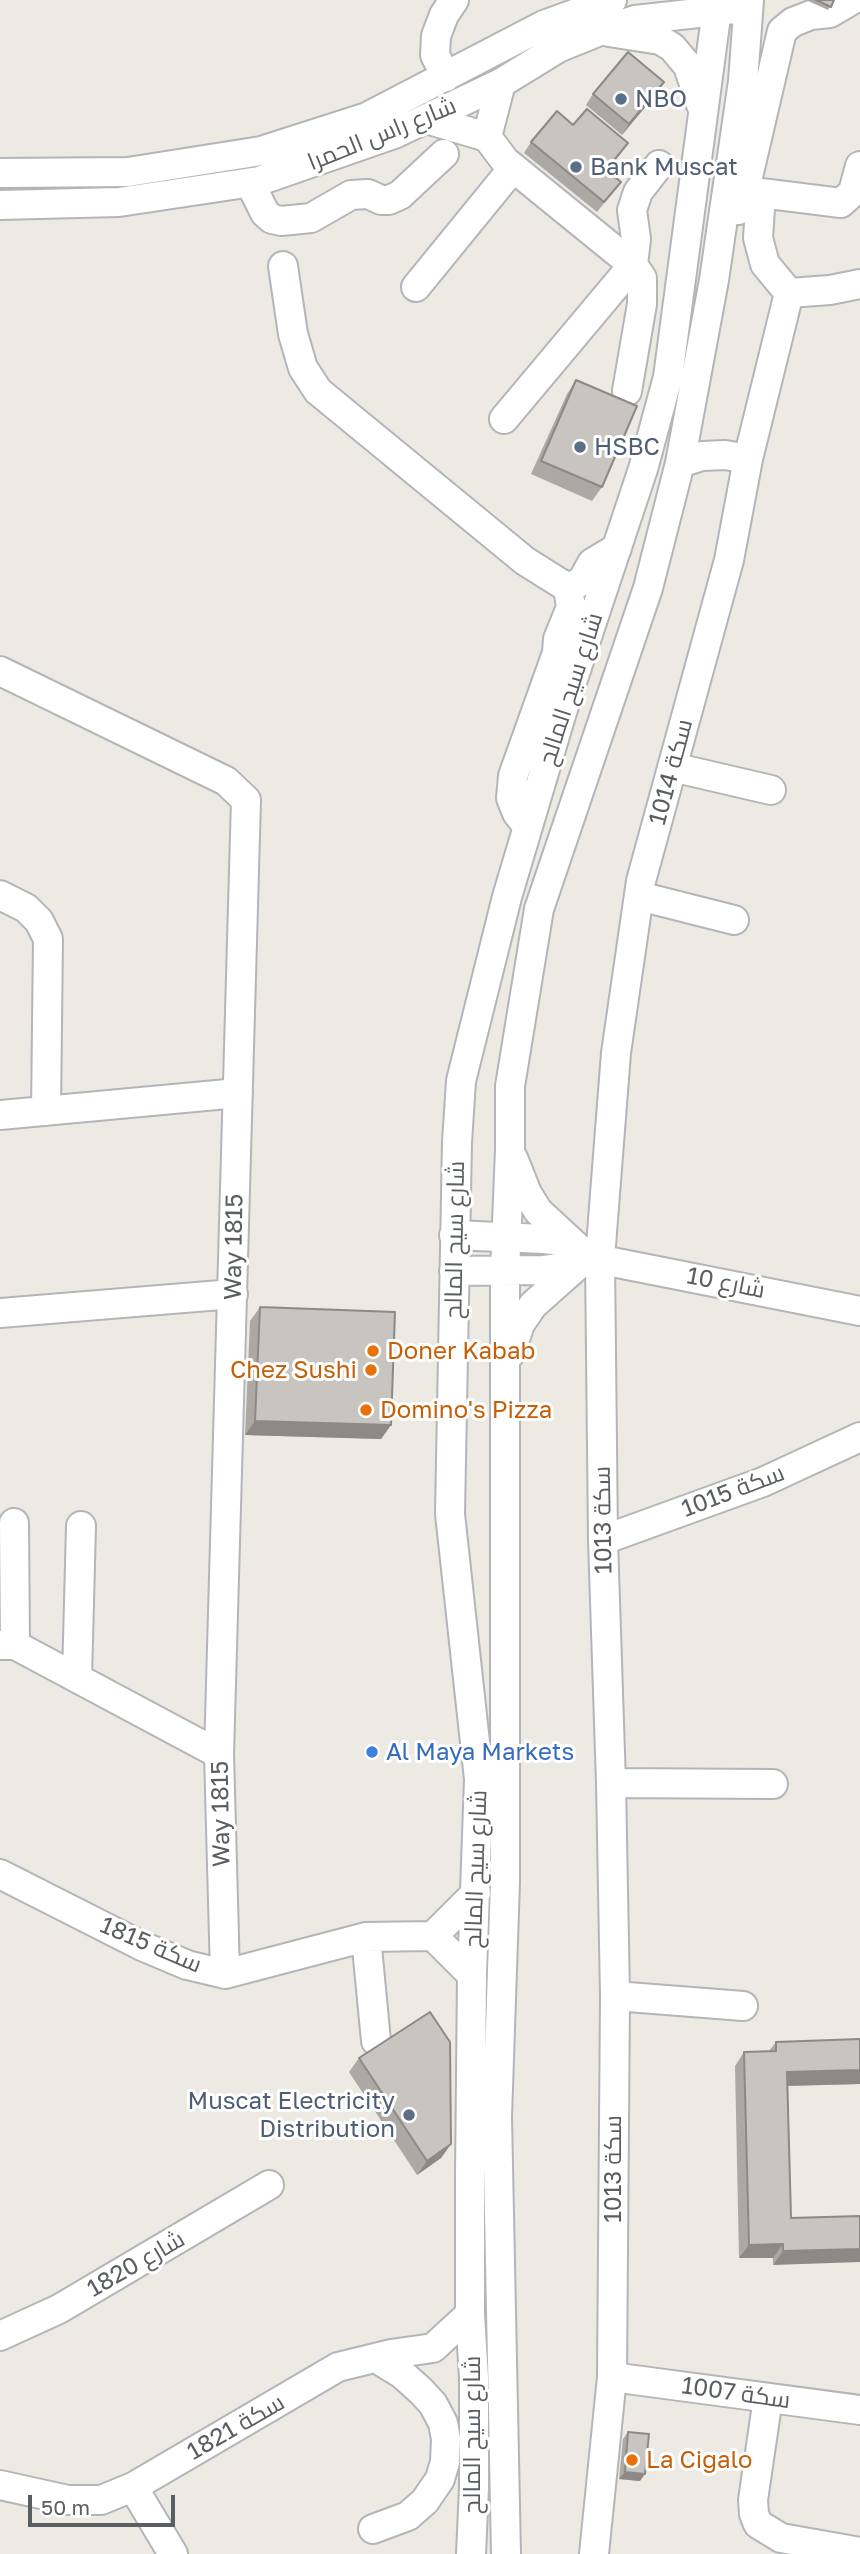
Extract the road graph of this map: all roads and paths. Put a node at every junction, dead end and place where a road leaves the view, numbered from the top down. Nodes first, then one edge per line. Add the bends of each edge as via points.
1 (454, 0) edge
2 (612, 0) edge
3 (852, 0) edge
4 (749, 4) edge
5 (716, 5) edge
6 (795, 11) edge
7 (600, 31) junction
8 (446, 77) junction
9 (501, 83) junction
10 (702, 108) junction
11 (426, 119) junction
12 (487, 136) junction
13 (444, 154) dead end
14 (659, 165) dead end
15 (860, 166) edge
16 (513, 168) junction
17 (0, 173) edge
18 (250, 183) junction
19 (0, 206) edge
20 (633, 265) junction
21 (283, 266) dead end
22 (714, 280) junction
23 (860, 284) edge
24 (416, 287) dead end
25 (789, 293) junction
26 (627, 390) dead end
27 (504, 419) dead end
28 (748, 459) junction
29 (680, 463) junction
30 (617, 548) junction
31 (568, 588) junction
32 (567, 660) junction
33 (0, 671) edge
34 (672, 767) junction
35 (771, 790) dead end
36 (0, 895) edge
37 (639, 896) junction
38 (734, 920) dead end
39 (237, 1093) junction
40 (46, 1111) junction
41 (0, 1115) edge
42 (510, 1149) junction
43 (454, 1235) junction
44 (505, 1236) junction
45 (587, 1257) junction
46 (454, 1271) junction
47 (505, 1272) junction
48 (233, 1294) junction
49 (860, 1311) edge
50 (0, 1313) edge
51 (505, 1367) junction
52 (860, 1437) edge
53 (14, 1522) dead end
54 (81, 1527) dead end
55 (603, 1539) junction
56 (7, 1645) edge
57 (77, 1678) junction
58 (219, 1754) junction
59 (611, 1783) junction
60 (773, 1784) dead end
61 (0, 1874) edge
62 (476, 1893) junction
63 (433, 1936) junction
64 (366, 1937) junction
65 (225, 1974) junction
66 (472, 1975) junction
67 (615, 1996) junction
68 (743, 2006) dead end
69 (376, 2041) dead end
70 (270, 2185) dead end
71 (470, 2314) junction
72 (0, 2336) edge
73 (433, 2348) junction
74 (376, 2358) junction
75 (612, 2377) junction
76 (474, 2378) junction
77 (768, 2398) junction
78 (860, 2410) edge
79 (0, 2485) edge
80 (133, 2487) junction
81 (506, 2524) junction
82 (373, 2529) dead end
83 (860, 2552) edge
84 (173, 2554) edge
85 (471, 2554) edge
86 (506, 2554) edge
87 (517, 2554) edge
88 (594, 2554) edge

1 - 8 street via 436,36 435,55
2 - 8 street, شارع راس الحمرا via 544,25
3 - 6 street via 830,13
4 - 5 street, شارع راس الحمرا
4 - 22 street, شارع سيح المالح via 743,81
5 - 7 street, شارع راس الحمرا
5 - 10 street, شارع سيح المالح
6 - 22 street via 779,38 747,181
7 - 9 street, شارع راس الحمرا via 558,48
7 - 10 street via 660,40 672,47 688,66
8 - 17 street, شارع راس الحمرا via 367,117 261,151 128,172
9 - 11 street, شارع راس الحمرا
9 - 12 street
10 - 30 street, شارع سيح المالح via 668,377
11 - 12 street
11 - 18 street, شارع راس الحمرا
12 - 16 street
13 - 18 street via 390,200 351,195 311,218 272,219
14 - 20 street via 638,192 632,210
15 - 25 street via 853,192 841,203 761,193 758,238 765,264
16 - 20 street
16 - 24 street
18 - 19 street, شارع راس الحمرا via 120,202
20 - 26 street via 642,278 642,304
20 - 27 street
21 - 31 street via 293,334 303,368 318,391 525,561
22 - 29 street, شارع سيح المالح
23 - 25 street
25 - 28 street, سكة 1014
28 - 29 street via 702,456
28 - 34 street, سكة 1014 via 729,560
29 - 42 street, شارع سيح المالح via 648,588 539,909 510,1086
30 - 31 street via 592,563 582,581
30 - 32 street, شارع سيح المالح
31 - 32 street via 571,607 558,639
32 - 43 street, شارع سيح المالح via 461,1081
33 - 39 street, Way 1815 via 226,781 246,800
34 - 35 street
34 - 37 street, سكة 1014
36 - 40 street via 26,908 40,921 48,939
37 - 38 street
37 - 45 street, سكة 1014
39 - 40 street
39 - 48 street, Way 1815
40 - 41 street
42 - 44 street, شارع سيح المالح
42 - 45 street via 538,1211
43 - 44 street, شارع 10
43 - 46 street, شارع سيح المالح
44 - 45 street, شارع 10 via 562,1241
44 - 47 street, شارع سيح المالح
45 - 47 street via 562,1269
45 - 49 street, شارع 10
45 - 51 street via 533,1305 520,1324
45 - 55 street, سكة 1013
46 - 47 street
46 - 62 street, شارع سيح المالح via 450,1514 479,1779
47 - 51 street, شارع سيح المالح
48 - 50 street
48 - 58 street, Way 1815
51 - 81 street, شارع سيح المالح via 505,1882 497,2117
52 - 55 street, سكة 1015 via 763,1482
53 - 56 street
54 - 57 street
55 - 59 street, سكة 1013
56 - 57 street
57 - 58 street
58 - 65 street, Way 1815
59 - 60 street
59 - 67 street, سكة 1013
61 - 65 street, سكة 1815 via 142,1946 187,1965
62 - 63 street
62 - 66 street, شارع سيح المالح
63 - 64 street, سكة 1815
63 - 66 street
64 - 65 street, سكة 1815
64 - 69 street
66 - 71 street, شارع سيح المالح
67 - 68 street
67 - 75 street, سكة 1013
70 - 72 street, 1820 شارع via 59,2309
71 - 73 street
71 - 76 street, شارع سيح المالح
73 - 74 street, سكة 1821
73 - 76 street
74 - 80 street, سكة 1821 via 338,2367
74 - 82 street via 427,2398 443,2423 446,2440 440,2479 425,2501 408,2516
75 - 77 street, سكة 1007
75 - 88 street, سكة 1013
76 - 85 street, شارع سيح المالح
77 - 78 street, سكة 1007
77 - 83 street via 753,2500 758,2524 781,2538
79 - 80 street, سكة 1821 via 68,2500 101,2500
80 - 84 street
81 - 86 street, شارع سيح المالح
81 - 87 street

